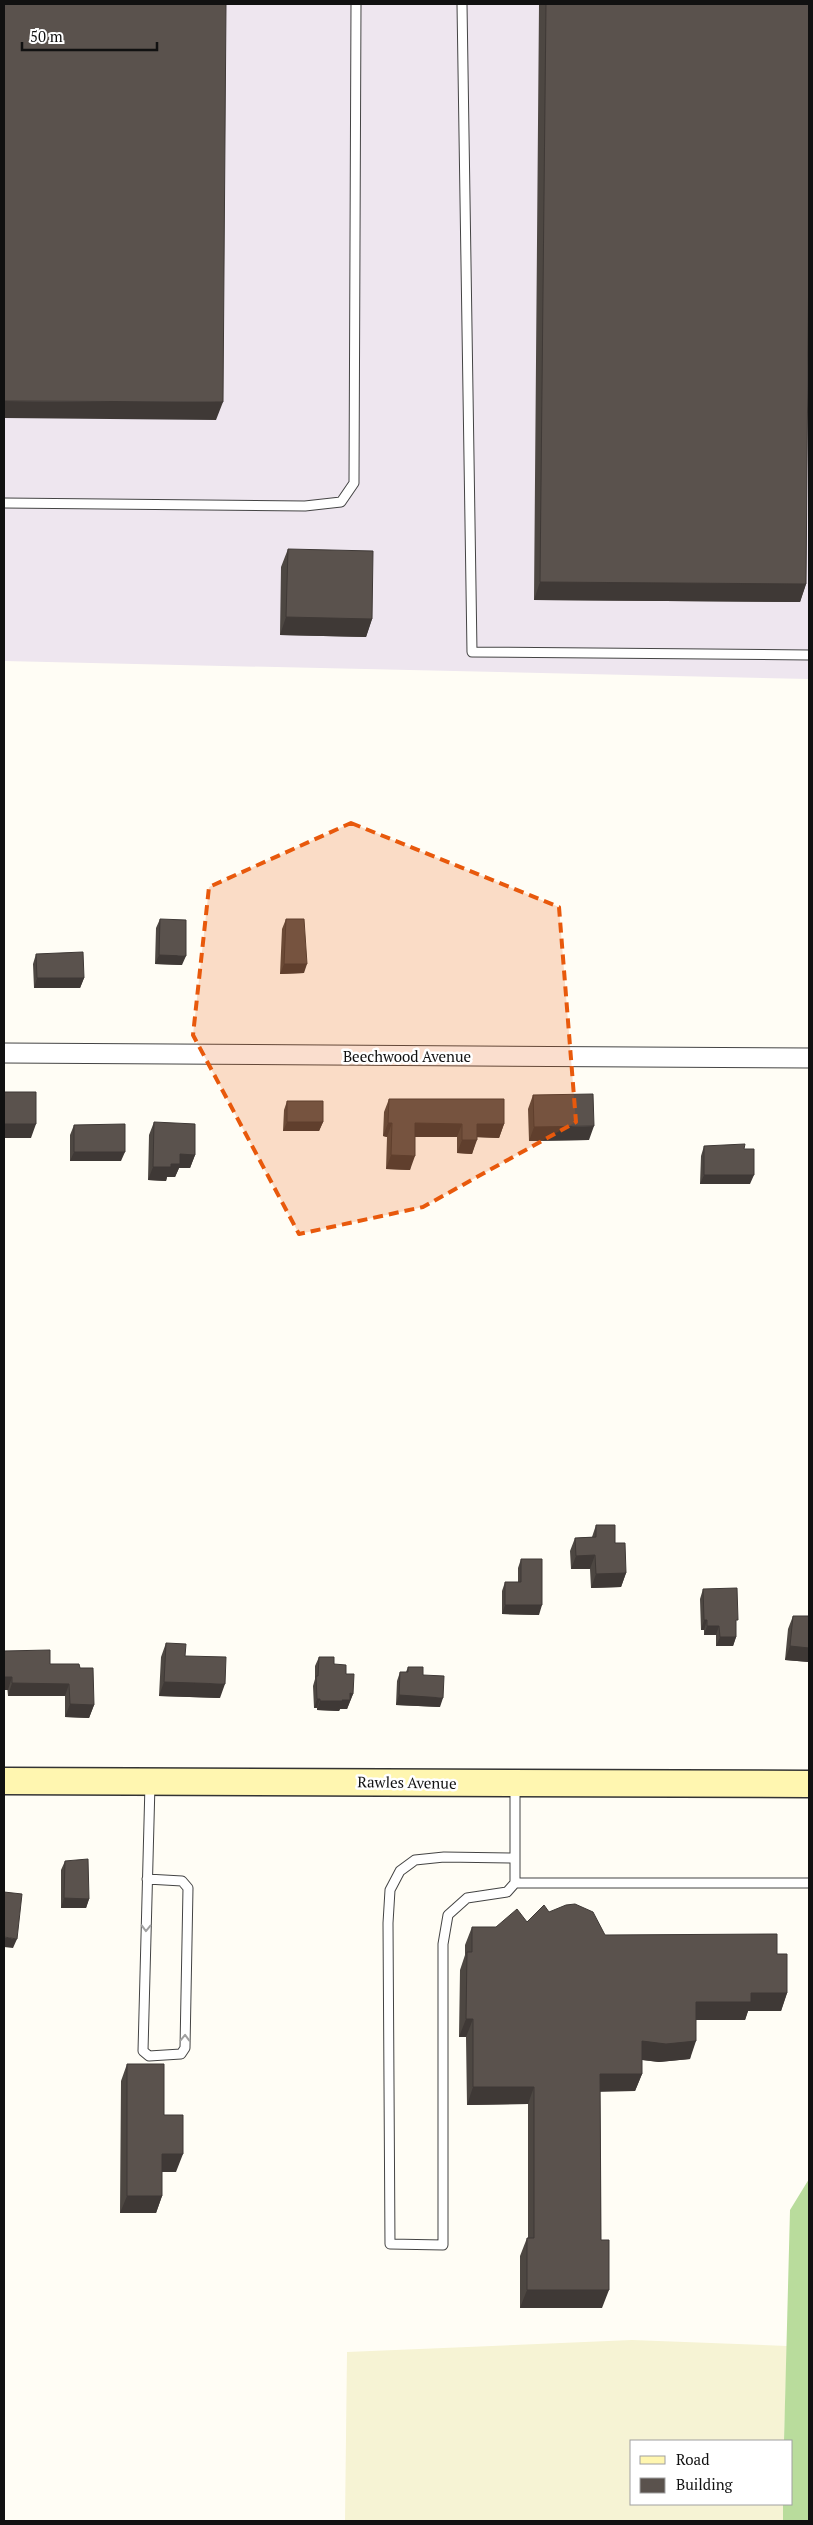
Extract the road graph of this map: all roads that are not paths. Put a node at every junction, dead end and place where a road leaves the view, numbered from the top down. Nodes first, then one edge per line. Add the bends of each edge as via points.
1 (356, 4) edge
2 (462, 4) edge
3 (4, 503) edge
4 (809, 655) edge
5 (4, 1053) edge
6 (809, 1058) edge
7 (4, 1781) edge
8 (150, 1781) junction
9 (515, 1783) junction
10 (809, 1784) edge
11 (514, 1858) junction
12 (147, 1879) junction
13 (514, 1883) junction
14 (809, 1883) edge

1 - 3 lane via 354,482 342,502 305,506
2 - 4 lane via 472,652
5 - 6 street, Beechwood Avenue
7 - 8 street, Rawles Avenue
8 - 9 street, Rawles Avenue
8 - 12 lane
9 - 10 street, Rawles Avenue
9 - 11 lane
11 - 13 lane
11 - 13 lane via 444,1856 415,1860 400,1870 390,1890 390,2244 443,2245 444,1944 448,1915 467,1898 507,1892
12 -> 12 lane via 143,2052 149,2056 181,2054 185,2048 188,1888 182,1880
13 - 14 lane

